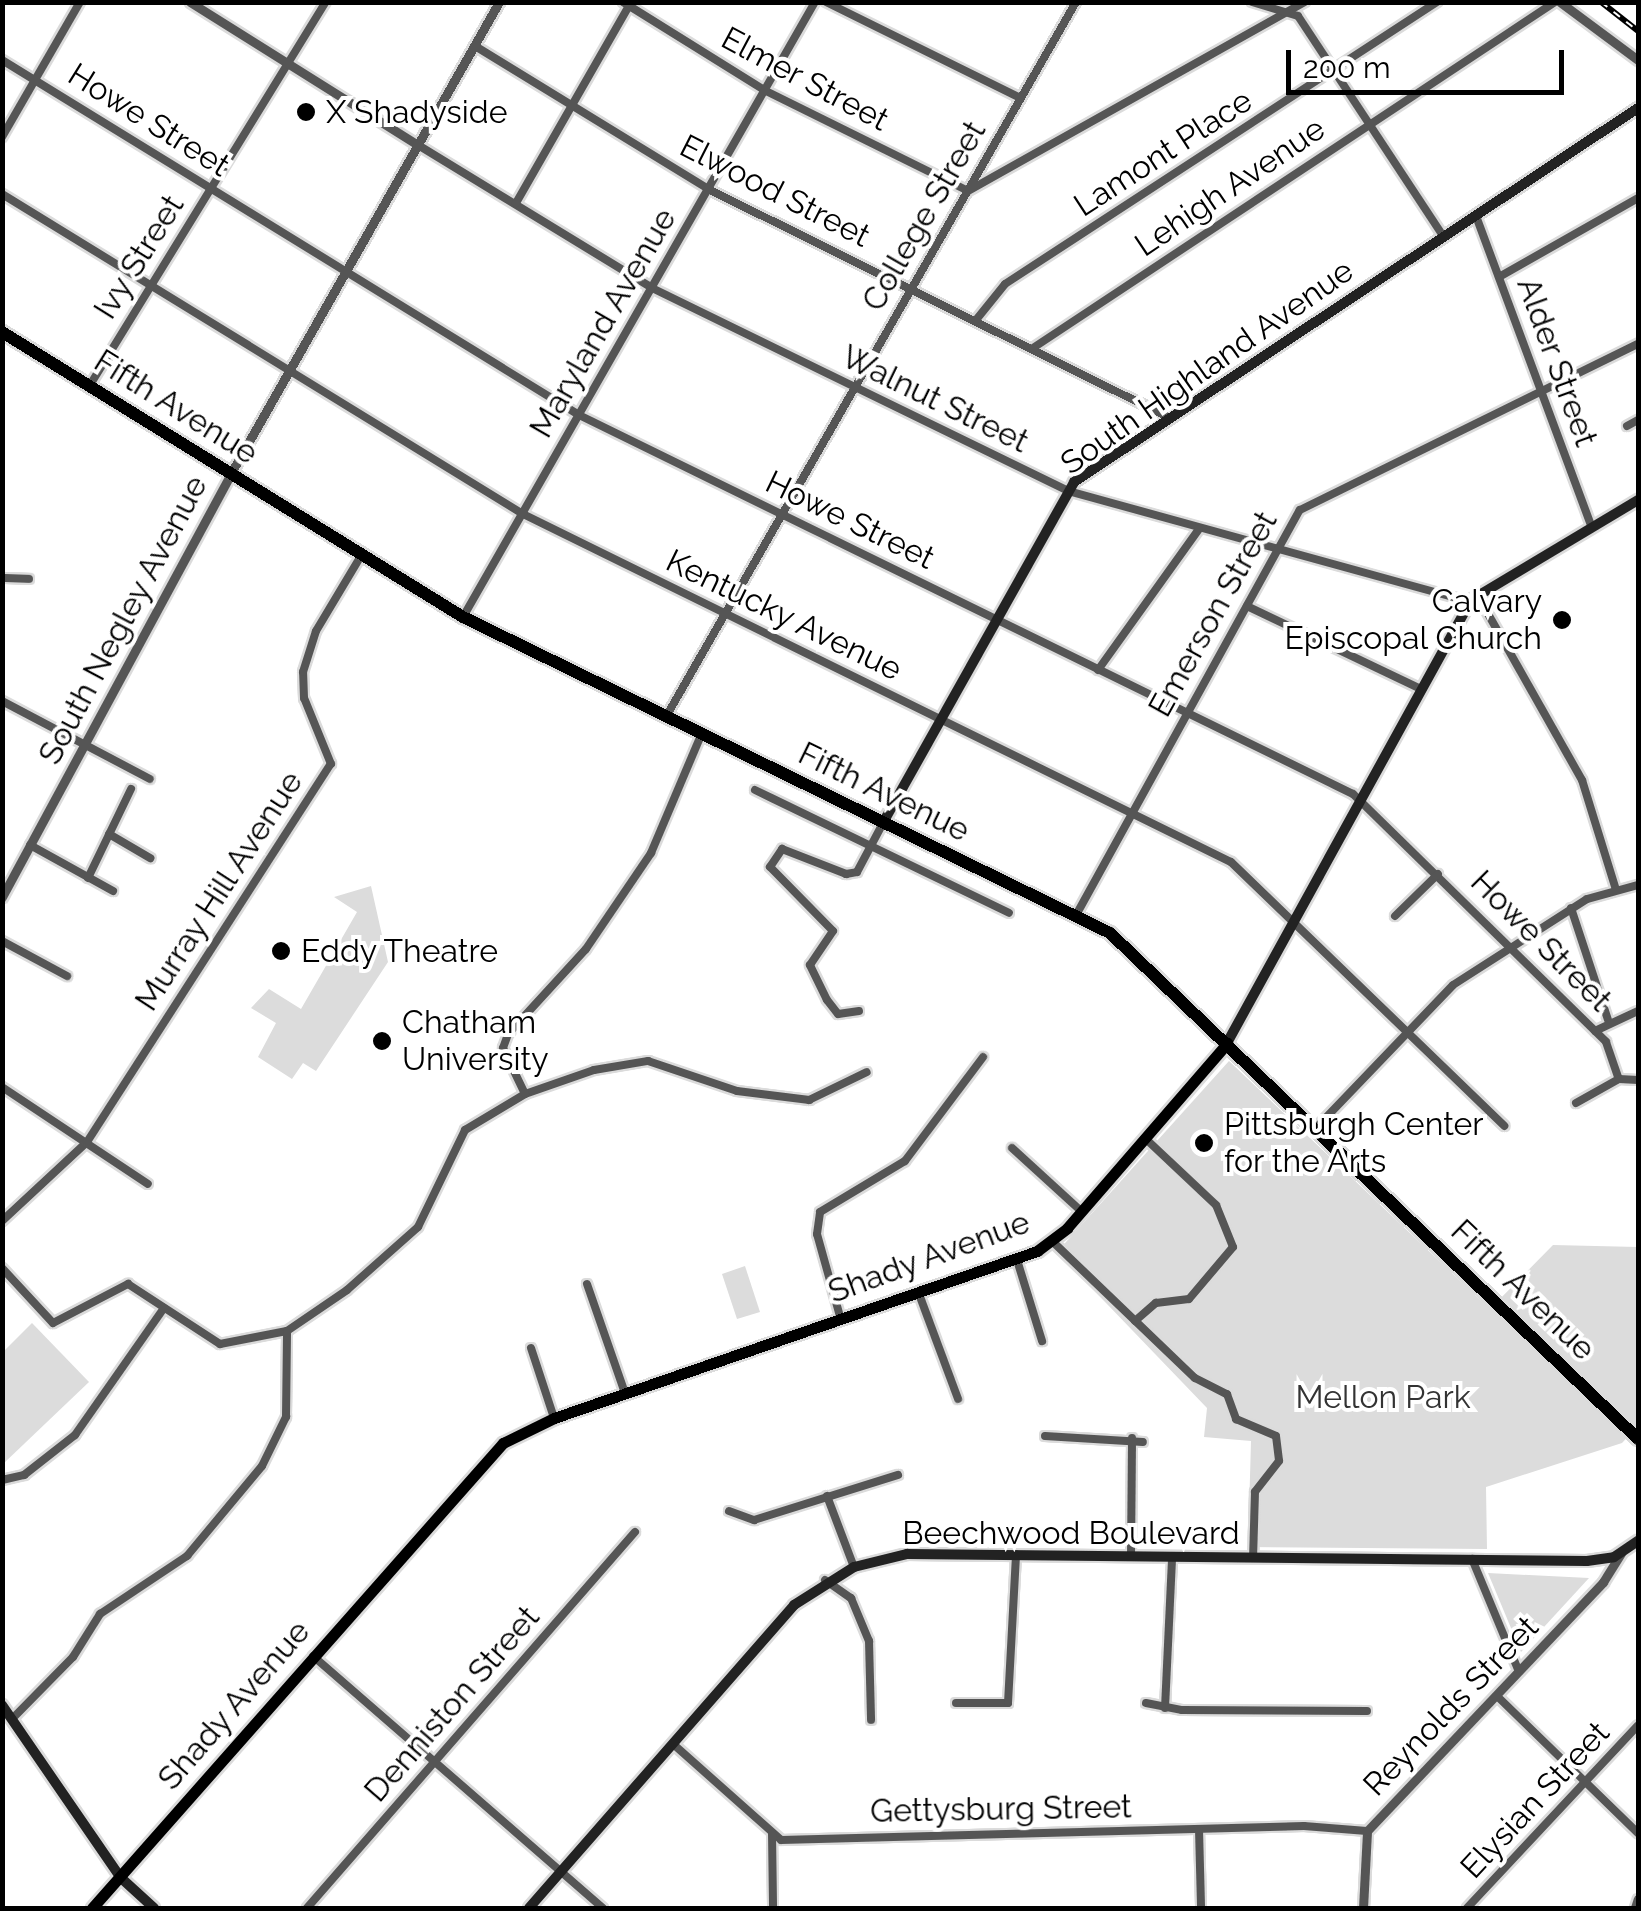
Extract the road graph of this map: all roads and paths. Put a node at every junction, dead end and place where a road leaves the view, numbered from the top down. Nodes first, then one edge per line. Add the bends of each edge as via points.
1 (80, 2) edge
2 (190, 2) edge
3 (326, 2) edge
4 (499, 2) edge
5 (815, 2) edge
6 (826, 2) edge
7 (1076, 2) edge
8 (1252, 2) edge
9 (1305, 2) edge
10 (1436, 2) edge
11 (1557, 2) edge
12 (628, 4) edge
13 (202, 6) edge
14 (1289, 12) junction
15 (475, 46) junction
16 (2, 60) edge
17 (1638, 60) edge
18 (288, 63) junction
19 (1334, 71) junction
20 (36, 79) junction
21 (766, 90) junction
22 (1020, 98) junction
23 (572, 105) junction
24 (1638, 108) edge
25 (1371, 124) junction
26 (2, 137) edge
27 (418, 145) junction
28 (212, 188) junction
29 (708, 190) junction
30 (968, 191) junction
31 (2, 194) edge
32 (1638, 198) edge
33 (516, 204) junction
34 (1476, 216) junction
35 (1443, 236) junction
36 (346, 271) junction
37 (1499, 277) junction
38 (151, 285) junction
39 (652, 288) junction
40 (911, 288) junction
41 (976, 320) junction
42 (2, 332) edge
43 (1638, 344) edge
44 (1033, 348) junction
45 (290, 370) junction
46 (90, 385) junction
47 (855, 388) junction
48 (1541, 393) junction
49 (579, 415) junction
50 (1168, 417) junction
51 (1638, 420) edge
52 (1627, 426) dead end
53 (231, 473) junction
54 (1068, 491) junction
55 (1638, 500) edge
56 (522, 514) junction
57 (782, 514) junction
58 (1591, 526) junction
59 (1200, 529) junction
60 (1279, 548) junction
61 (362, 554) junction
62 (2, 578) edge
63 (29, 579) dead end
64 (1472, 600) junction
65 (1247, 606) junction
66 (725, 614) junction
67 (463, 617) junction
68 (995, 619) junction
69 (1098, 670) junction
70 (1421, 689) junction
71 (2, 701) edge
72 (1186, 712) junction
73 (667, 715) junction
74 (941, 719) junction
75 (702, 732) junction
76 (85, 743) junction
77 (150, 778) dead end
78 (131, 789) dead end
79 (755, 790) dead end
80 (1362, 800) junction
81 (1130, 812) junction
82 (884, 822) junction
83 (108, 834) junction
84 (30, 846) junction
85 (870, 846) junction
86 (150, 858) dead end
87 (1438, 874) junction
88 (88, 878) junction
89 (1638, 885) edge
90 (1616, 890) junction
91 (114, 891) dead end
92 (2, 897) edge
93 (1571, 908) junction
94 (1008, 913) dead end
95 (1395, 916) dead end
96 (1075, 917) junction
97 (1294, 923) junction
98 (2, 941) edge
99 (1512, 947) junction
100 (67, 976) dead end
101 (859, 1011) dead end
102 (1638, 1011) edge
103 (1608, 1020) junction
104 (1595, 1031) junction
105 (1407, 1032) junction
106 (1226, 1043) junction
107 (983, 1057) dead end
108 (866, 1072) dead end
109 (1619, 1079) junction
110 (1638, 1080) edge
111 (2, 1087) edge
112 (524, 1094) junction
113 (1576, 1103) dead end
114 (1504, 1126) dead end
115 (1315, 1129) junction
116 (1145, 1138) junction
117 (87, 1142) junction
118 (1012, 1148) dead end
119 (148, 1184) dead end
120 (1081, 1211) junction
121 (2, 1221) edge
122 (1052, 1241) junction
123 (1017, 1260) junction
124 (2, 1268) edge
125 (587, 1284) dead end
126 (919, 1294) junction
127 (164, 1308) junction
128 (841, 1320) junction
129 (1135, 1321) junction
130 (287, 1331) junction
131 (1042, 1341) dead end
132 (531, 1348) dead end
133 (625, 1394) junction
134 (958, 1399) dead end
135 (554, 1418) junction
136 (1044, 1436) dead end
137 (1132, 1438) junction
138 (1638, 1440) edge
139 (1143, 1442) dead end
140 (898, 1475) dead end
141 (2, 1480) edge
142 (827, 1496) junction
143 (729, 1511) dead end
144 (634, 1532) dead end
145 (1638, 1541) edge
146 (1016, 1554) junction
147 (1621, 1554) junction
148 (1131, 1556) junction
149 (1172, 1557) junction
150 (1253, 1558) junction
151 (1472, 1560) junction
152 (854, 1566) junction
153 (826, 1580) junction
154 (313, 1656) junction
155 (1519, 1672) junction
156 (1497, 1696) junction
157 (956, 1703) dead end
158 (2, 1704) edge
159 (1146, 1704) dead end
160 (1165, 1708) junction
161 (1367, 1711) dead end
162 (12, 1719) junction
163 (872, 1720) dead end
164 (1638, 1724) edge
165 (672, 1744) junction
166 (435, 1762) junction
167 (1586, 1781) junction
168 (1198, 1829) junction
169 (1367, 1830) junction
170 (772, 1833) junction
171 (1638, 1833) edge
172 (561, 1872) junction
173 (120, 1877) junction
174 (1638, 1900) edge
175 (92, 1908) edge
176 (154, 1908) edge
177 (308, 1908) edge
178 (529, 1908) edge
179 (603, 1908) edge
180 (773, 1908) edge
181 (1201, 1908) edge
182 (1363, 1908) edge
183 (1467, 1908) edge
184 (1635, 1908) edge

1 - 20 street
2 - 13 street, Walnut Street
3 - 18 street, Ivy Street
4 - 15 street, South Negley Avenue
5 - 21 street, Maryland Avenue
6 - 22 street
7 - 22 street, College Street
8 - 14 street
9 - 14 street
10 - 19 street, Lamont Place
11 - 17 street
11 - 25 street, Lehigh Avenue
12 - 21 street, Elmer Street
12 - 23 street
13 - 18 street, Walnut Street
14 - 19 street
14 - 30 street
15 - 23 street, Elwood Street
15 - 27 street, South Negley Avenue
16 - 20 street, Howe Street
18 - 27 street, Walnut Street
18 - 28 street, Ivy Street
19 - 25 street
19 - 41 street, Lamont Place via 1005,284
20 - 26 street
20 - 28 street, Howe Street
21 - 29 street, Maryland Avenue
21 - 30 street, Elmer Street
22 - 30 street, College Street
23 - 29 street, Elwood Street
23 - 33 street
24 - 34 main road, South Highland Avenue
25 - 35 street
25 - 44 street, Lehigh Avenue
27 - 33 street, Walnut Street
27 - 36 street, South Negley Avenue
28 - 36 street, Howe Street
28 - 38 street, Ivy Street
29 - 39 street, Maryland Avenue
29 - 40 street, Elwood Street
30 - 40 street, College Street
31 - 38 street, Kentucky Avenue
32 - 37 street
33 - 39 street, Walnut Street
34 - 35 main road, South Highland Avenue
34 - 37 street, Alder Street
35 - 50 main road, South Highland Avenue
36 - 45 street, South Negley Avenue
36 - 49 street, Howe Street
37 - 48 street, Alder Street
38 - 45 street, Kentucky Avenue
38 - 46 street, Ivy Street
39 - 47 street, Walnut Street
39 - 49 street, Maryland Avenue
40 - 41 street, Elwood Street
40 - 47 street, College Street
41 - 44 street, Elwood Street
42 - 46 highway, Fifth Avenue
43 - 48 street, Emerson Street
44 - 50 street, Elwood Street
45 - 53 street, South Negley Avenue
45 - 56 street, Kentucky Avenue
46 - 53 highway, Fifth Avenue
47 - 54 street, Walnut Street
47 - 57 street, College Street
48 - 58 street, Alder Street
48 - 60 street, Emerson Street via 1300,510
49 - 56 street, Maryland Avenue
49 - 57 street, Howe Street
50 - 54 main road, South Highland Avenue
51 - 52 street
53 - 61 highway, Fifth Avenue
53 - 76 street, South Negley Avenue
54 - 59 street, Walnut Street
54 - 68 main road, South Highland Avenue
55 - 58 main road, Shady Avenue
56 - 66 street, Kentucky Avenue
56 - 67 street, Maryland Avenue
57 - 66 street, College Street
57 - 68 street, Howe Street
58 - 64 main road, Shady Avenue
59 - 60 street, Walnut Street
59 - 69 street
60 - 64 street, Walnut Street
60 - 65 street, Emerson Street
61 - 67 highway, Fifth Avenue
61 - 117 street, Murray Hill Avenue via 316,631 304,672 304,698 331,764
62 - 63 street
64 - 70 main road, Shady Avenue
64 - 90 street via 1484,605 1582,780
65 - 70 street
65 - 72 street, Emerson Street
66 - 73 street, College Street
66 - 74 street, Kentucky Avenue
67 - 73 highway, Fifth Avenue
68 - 69 street, Howe Street
68 - 74 main road, South Highland Avenue
69 - 72 street, Howe Street
70 - 80 main road, Shady Avenue
71 - 76 street
72 - 80 street, Howe Street
72 - 81 street, Emerson Street
73 - 75 highway, Fifth Avenue
74 - 81 street, Kentucky Avenue
74 - 82 main road, South Highland Avenue
75 - 82 highway, Fifth Avenue
75 - 112 street via 651,854 586,950 508,1034 503,1048
76 - 77 street
76 - 84 street, South Negley Avenue
78 - 83 street
79 - 85 street
80 - 87 street, Howe Street
80 - 97 main road, Shady Avenue
81 - 96 street, Emerson Street
81 - 97 street, Kentucky Avenue via 1231,862
82 - 85 street
82 - 96 highway, Fifth Avenue
83 - 86 street
83 - 88 street
84 - 88 street
84 - 92 street, South Negley Avenue
85 - 94 street
85 - 101 street via 860,868 846,874 782,849 770,867 833,931 810,965 827,1000 838,1014
87 - 95 street
87 - 99 street, Howe Street
88 - 91 street
89 - 90 street
90 - 93 street
93 - 99 street
93 - 103 street
96 - 106 highway, Fifth Avenue via 1110,933
97 - 105 street, Kentucky Avenue
97 - 106 main road, Shady Avenue
98 - 100 street
99 - 104 street, Howe Street
99 - 105 street via 1454,985
102 - 103 street
103 - 104 street
104 - 109 street, Howe Street
105 - 114 street, Kentucky Avenue
105 - 115 street
106 - 115 highway, Fifth Avenue
106 - 116 main road, Shady Avenue
107 - 128 street via 906,1161 820,1212 817,1234
108 - 112 street via 810,1100 737,1090 648,1062 594,1070
109 - 110 street
109 - 113 street
111 - 117 street
112 - 130 street via 464,1130 418,1227 348,1290
115 - 138 highway, Fifth Avenue
116 - 120 main road, Shady Avenue
116 - 129 street via 1213,1200 1233,1246 1184,1303 1156,1304
117 - 119 street
117 - 121 street, Murray Hill Avenue
118 - 120 street
120 - 122 main road, Shady Avenue
122 - 123 main road, Shady Avenue
122 - 129 street
123 - 126 main road, Shady Avenue
123 - 131 street
124 - 127 street via 52,1322 118,1284
125 - 133 street
126 - 128 main road, Shady Avenue
126 - 134 street
127 - 130 street via 220,1344
127 - 141 street via 75,1435 24,1474
128 - 133 main road, Shady Avenue
129 - 150 street via 1195,1378 1225,1393 1236,1418 1276,1436 1279,1460 1255,1492
130 - 162 street via 286,1417 262,1466 187,1556 100,1614 74,1657
132 - 135 street
133 - 135 main road, Shady Avenue
135 - 154 main road, Shady Avenue via 503,1443 482,1462
136 - 137 street
137 - 139 street
137 - 148 street
140 - 142 street
142 - 143 street via 754,1520
142 - 152 street
144 - 166 street, Denniston Street
145 - 147 main road, Beechwood Boulevard
146 - 148 main road, Beechwood Boulevard
146 - 152 main road, Beechwood Boulevard via 906,1554
146 - 157 street via 1008,1703
147 - 151 main road, Beechwood Boulevard via 1586,1561
147 - 155 street, Reynolds Street
148 - 149 main road, Beechwood Boulevard
149 - 150 main road, Beechwood Boulevard
149 - 160 street
150 - 151 main road, Beechwood Boulevard
151 - 155 street
152 - 153 main road, Beechwood Boulevard
153 - 163 street via 851,1598 868,1641
153 - 165 main road, Beechwood Boulevard via 794,1605
154 - 166 street
154 - 173 main road, Shady Avenue
155 - 156 street, Reynolds Street
156 - 167 street
156 - 169 street, Reynolds Street
158 - 162 main road
159 - 160 street
160 - 161 street
162 - 173 main road
164 - 167 street, Elysian Street
165 - 170 street
165 - 172 main road, Beechwood Boulevard
166 - 172 street
166 - 177 street, Denniston Street
167 - 171 street
167 - 183 street, Elysian Street
168 - 169 street, Gettysburg Street
168 - 170 street, Gettysburg Street via 782,1840
168 - 181 street
169 - 182 street, Reynolds Street
170 - 180 street
172 - 178 main road, Beechwood Boulevard
172 - 179 street
173 - 175 main road, Shady Avenue
173 - 176 main road
174 - 184 street

